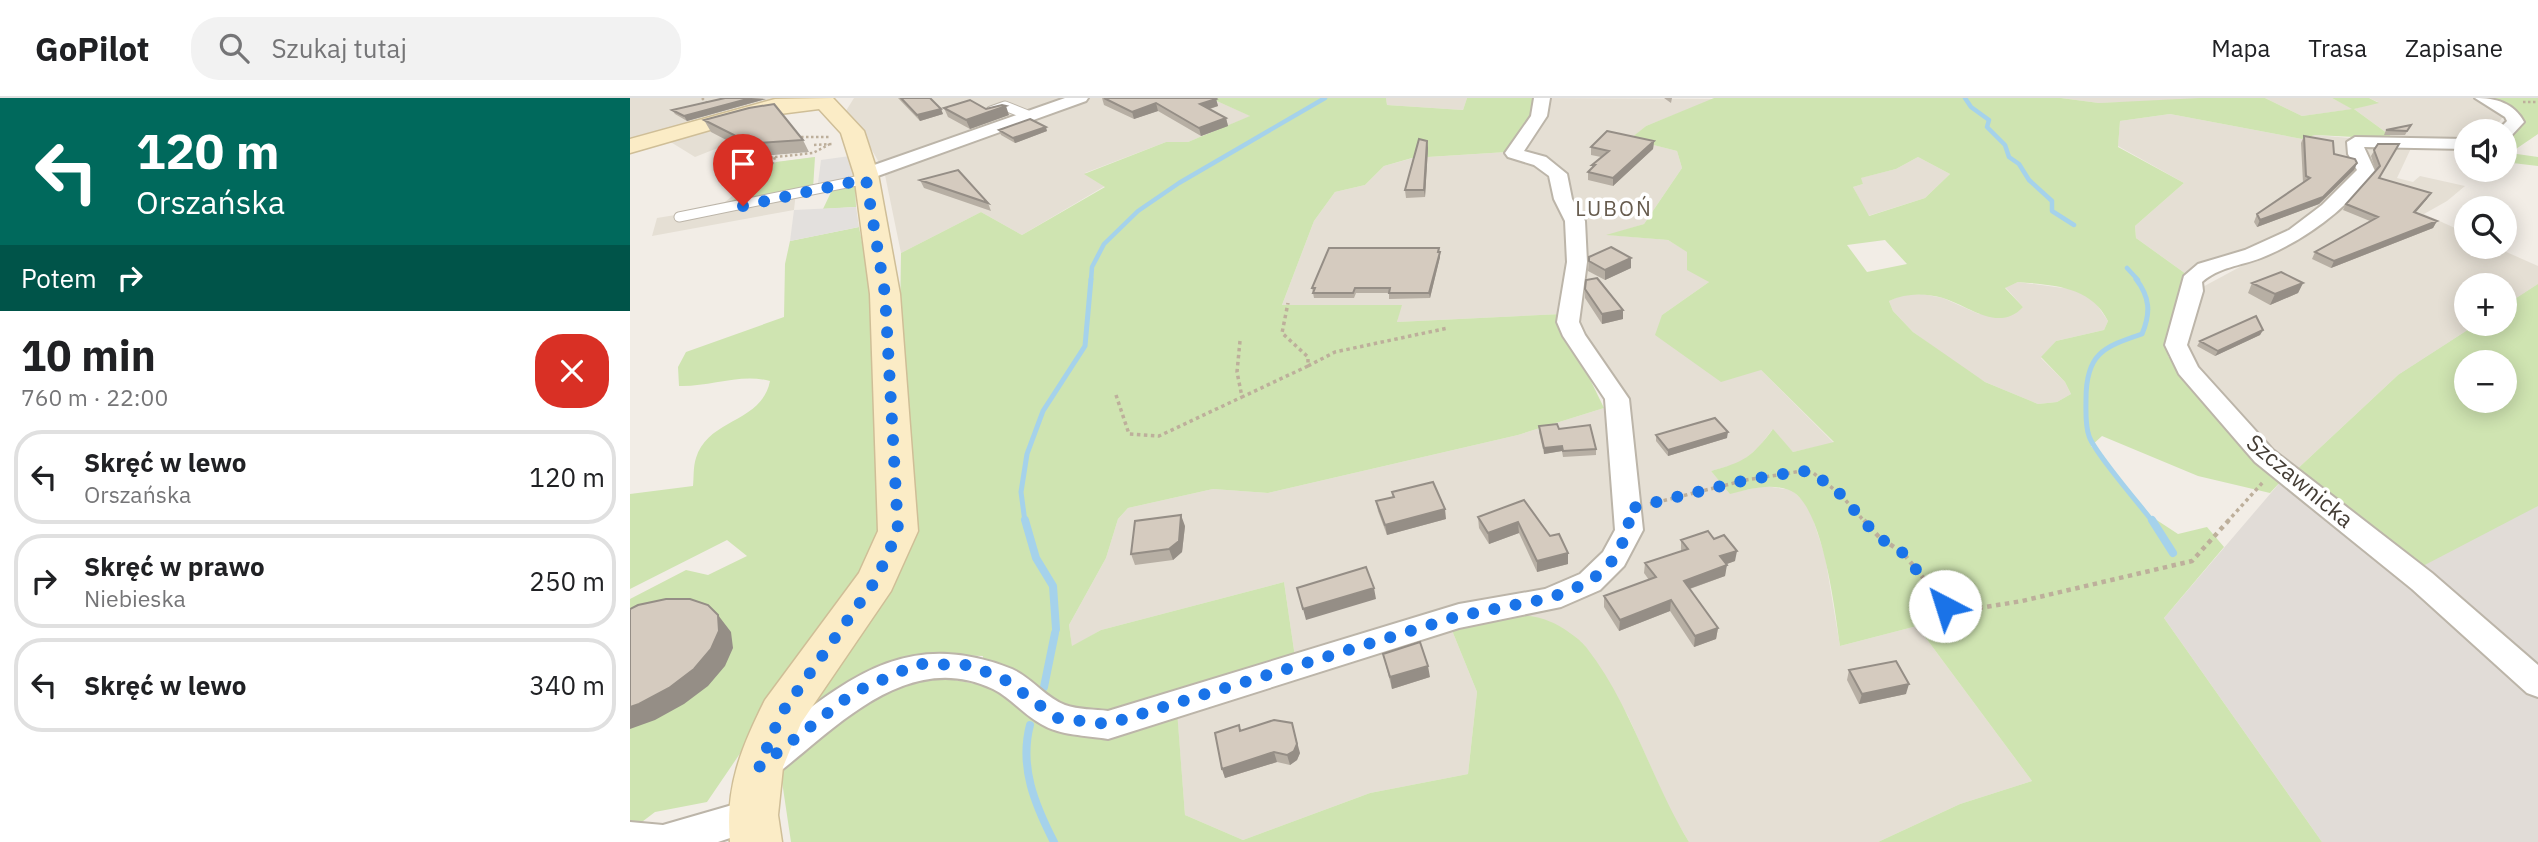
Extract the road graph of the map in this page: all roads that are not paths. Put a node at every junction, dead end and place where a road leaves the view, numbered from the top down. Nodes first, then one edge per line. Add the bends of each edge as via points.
1 (1080, 98) edge
2 (1542, 98) edge
3 (2483, 98) edge
4 (817, 99) edge
5 (760, 107) junction
6 (990, 111) edge
7 (1030, 116) junction
8 (2514, 119) edge
9 (2454, 144) edge
10 (630, 146) edge
11 (866, 176) junction
12 (679, 217) dead end
13 (2538, 684) edge
14 (759, 767) junction
15 (754, 829) edge
16 (630, 839) edge

1 - 7 street
2 - 14 street via 1539,116 1514,153 1540,161 1558,174 1563,199 1575,221 1577,262 1568,322 1616,399 1628,509 1629,530 1614,559 1590,582 1550,598 1459,616 1108,724 1057,718 1005,680 970,665 917,664 853,693
3 - 8 street
4 - 5 street
4 - 5 street
4 - 11 street via 852,131
5 - 10 street
6 - 7 lane via 1005,106
7 - 11 street
9 - 13 street, Szczawnicka via 2355,142 2366,171 2329,209 2297,234 2205,268 2191,280 2176,345 2187,369 2264,456 2422,580
11 - 12 lane
11 - 14 street via 885,294 898,531 876,580 781,714
14 - 15 street
15 - 16 street via 663,842

